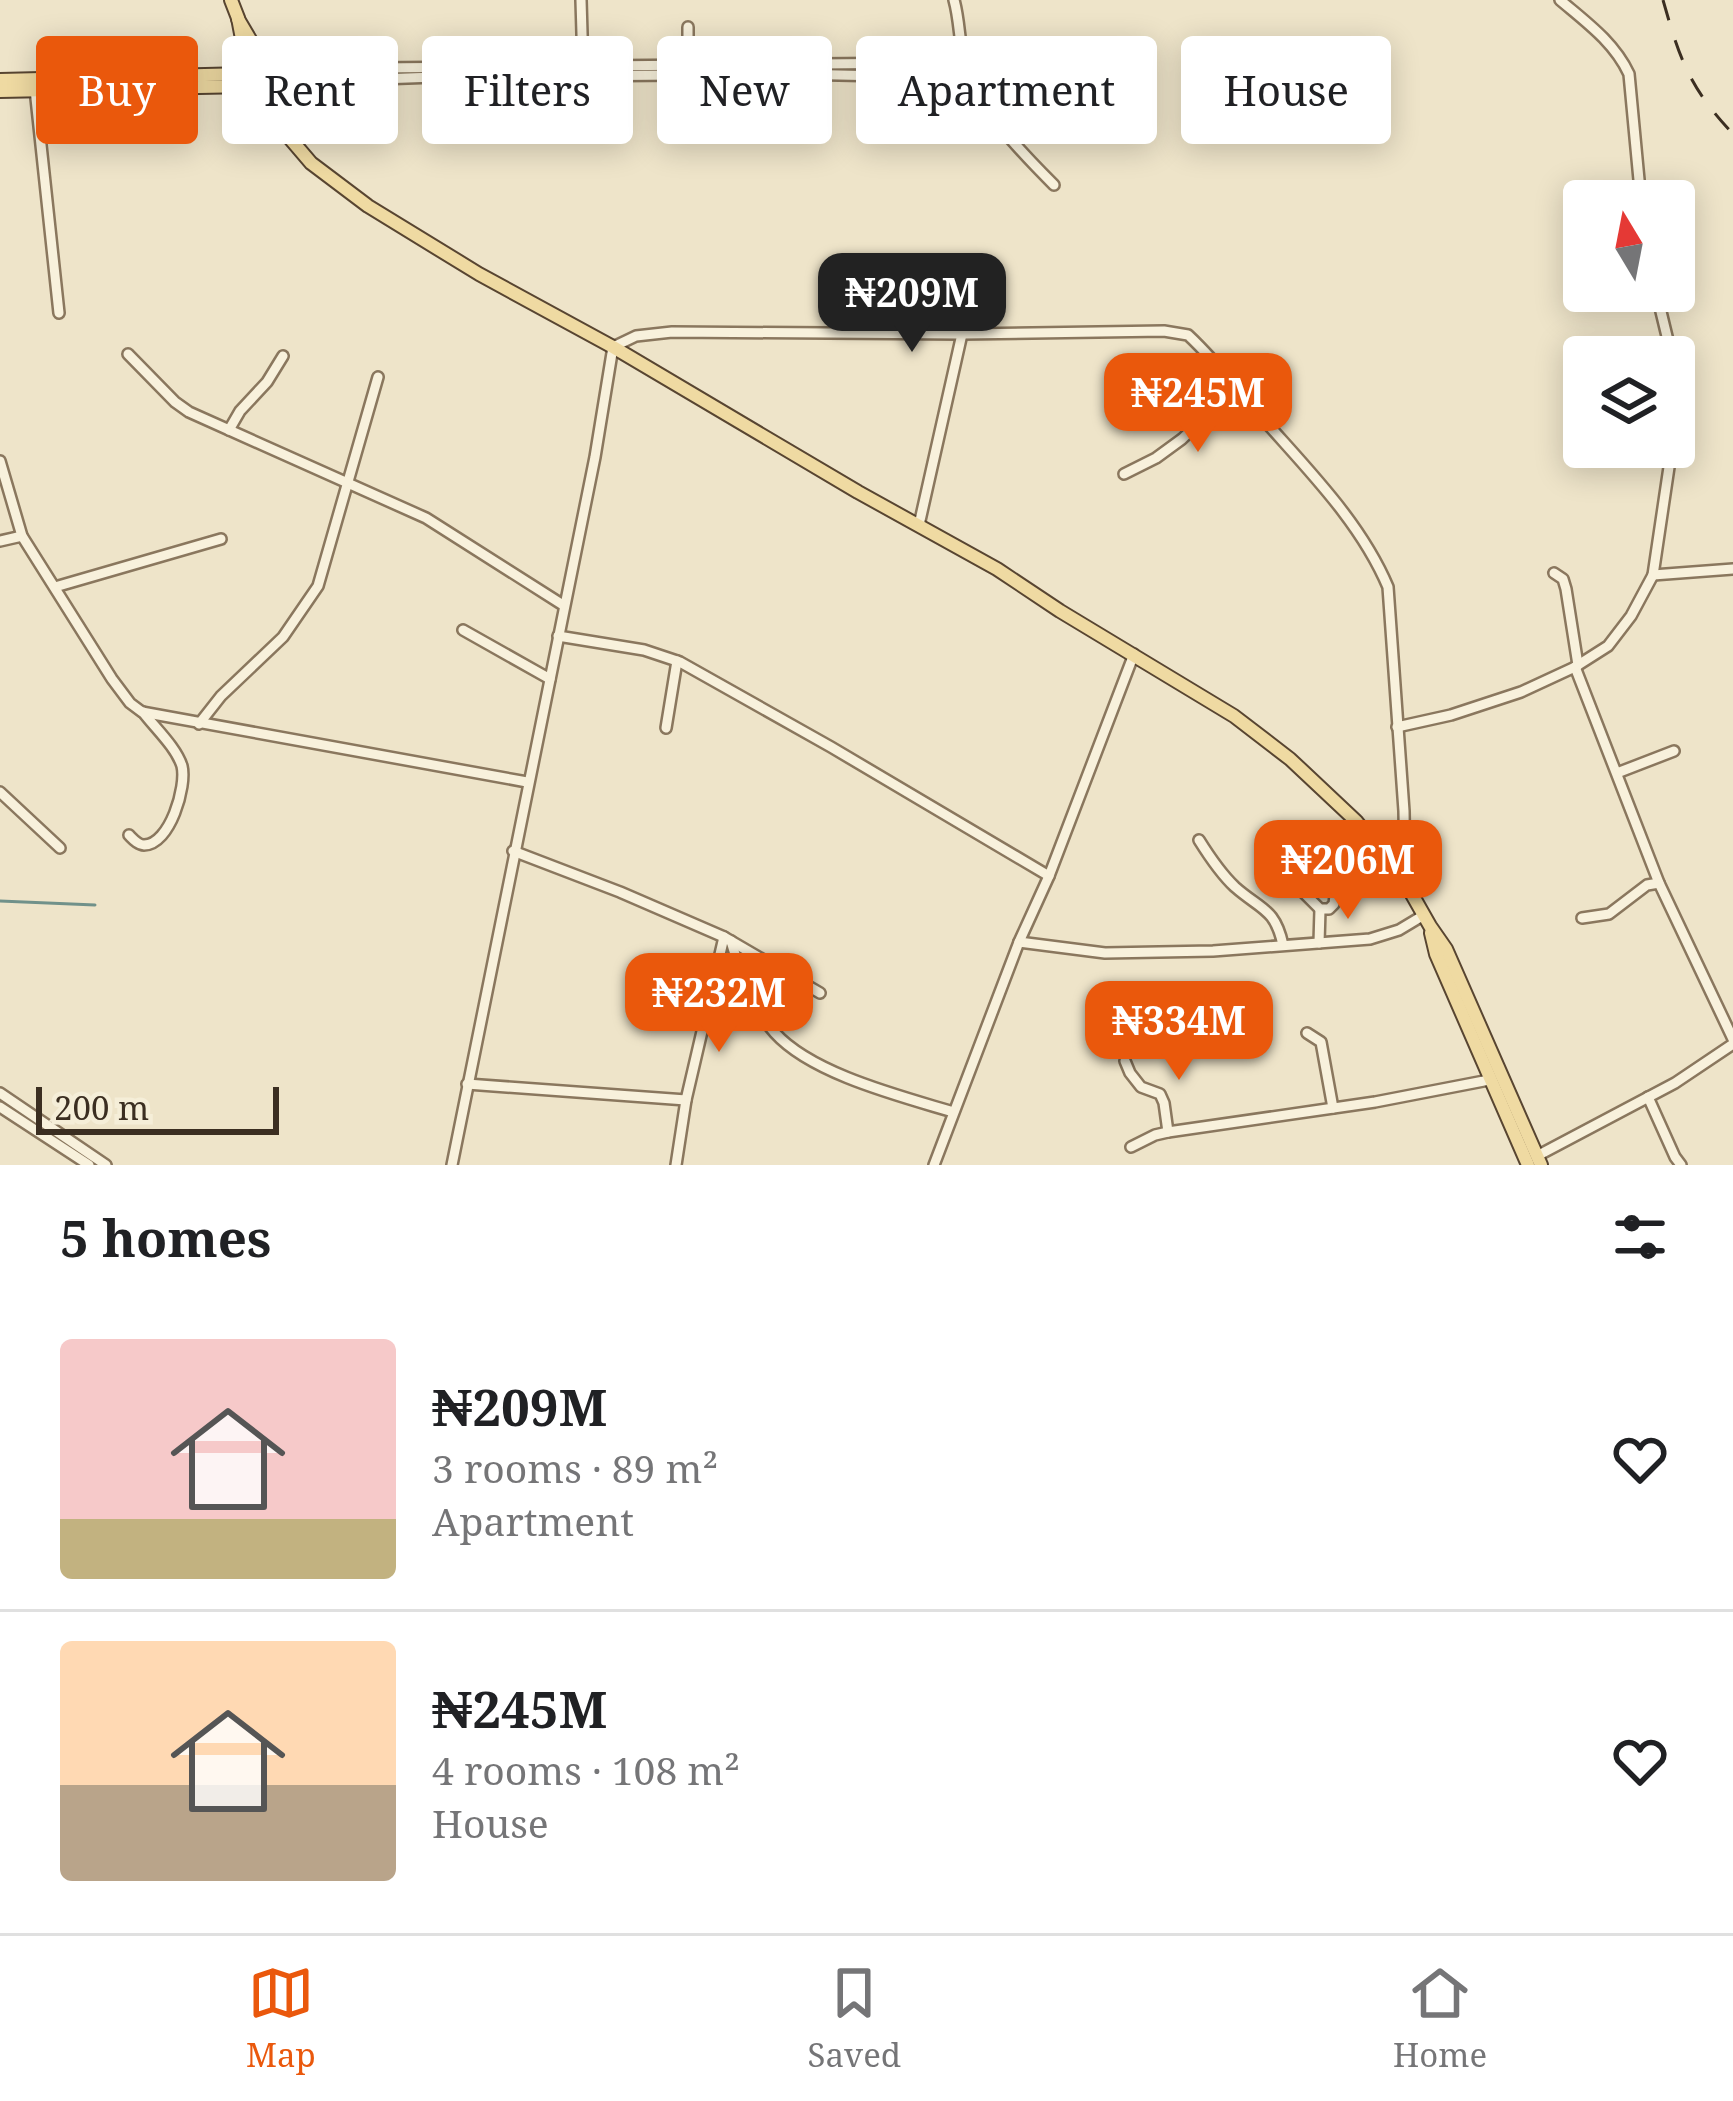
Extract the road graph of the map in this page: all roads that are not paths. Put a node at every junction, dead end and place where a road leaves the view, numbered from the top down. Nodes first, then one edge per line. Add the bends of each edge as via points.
1 (231, 0) edge
2 (580, 0) edge
3 (954, 0) edge
4 (1560, 0) edge
5 (238, 18) junction
6 (688, 27) dead end
7 (241, 36) edge
8 (250, 36) edge
9 (582, 36) edge
10 (688, 36) edge
11 (960, 36) edge
12 (0, 80) edge
13 (222, 80) edge
14 (222, 81) edge
15 (35, 89) junction
16 (0, 91) edge
17 (295, 144) edge
18 (1015, 144) edge
19 (1639, 180) edge
20 (1054, 185) dead end
21 (59, 313) dead end
22 (962, 334) junction
23 (613, 347) junction
24 (128, 354) dead end
25 (283, 356) dead end
26 (378, 377) dead end
27 (1236, 387) junction
28 (229, 430) junction
29 (0, 461) edge
30 (1669, 468) edge
31 (1124, 474) dead end
32 (347, 482) junction
33 (919, 525) junction
34 (22, 536) junction
35 (221, 539) dead end
36 (0, 541) edge
37 (1733, 569) edge
38 (1554, 573) dead end
39 (1653, 575) junction
40 (56, 587) junction
41 (563, 605) junction
42 (463, 630) dead end
43 (558, 636) junction
44 (1134, 655) junction
45 (677, 661) junction
46 (1576, 666) junction
47 (550, 679) junction
48 (142, 712) junction
49 (199, 724) junction
50 (666, 728) dead end
51 (1397, 728) junction
52 (1674, 751) dead end
53 (1617, 773) junction
54 (527, 782) junction
55 (0, 792) edge
56 (129, 835) dead end
57 (1323, 837) dead end
58 (1199, 840) dead end
59 (61, 848) dead end
60 (513, 851) junction
61 (1286, 851) dead end
62 (1049, 876) junction
63 (1405, 882) junction
64 (1659, 883) junction
65 (1320, 909) junction
66 (1582, 918) dead end
67 (1427, 921) junction
68 (728, 939) junction
69 (1018, 942) junction
70 (1319, 943) junction
71 (1283, 946) junction
72 (820, 993) dead end
73 (1307, 1033) dead end
74 (1733, 1042) edge
75 (1125, 1061) dead end
76 (1490, 1080) junction
77 (467, 1084) junction
78 (0, 1093) edge
79 (1648, 1097) junction
80 (686, 1100) junction
81 (0, 1106) edge
82 (1334, 1108) junction
83 (953, 1112) junction
84 (1168, 1132) junction
85 (1131, 1147) dead end
86 (1533, 1158) edge
87 (89, 1165) edge
88 (106, 1165) edge
89 (452, 1165) edge
90 (676, 1165) edge
91 (934, 1165) edge
92 (1681, 1165) edge

1 - 5 main road
2 - 9 street
3 - 11 street
4 - 19 street via 1623,60
5 - 7 main road
5 - 8 main road
6 - 10 street
12 - 13 main road
14 - 15 main road
15 - 16 main road
15 - 21 street
17 - 23 main road via 368,206
18 - 20 street
22 - 23 street via 673,332
22 - 27 street via 1172,331 1188,335
22 - 33 street
23 - 33 main road
23 - 41 street
24 - 28 street via 188,412
25 - 28 street
26 - 32 street
27 - 31 street via 1182,439
27 - 51 street via 1379,566 1390,595
28 - 32 street
29 - 34 street
30 - 39 street
32 - 41 street via 426,518
32 - 49 street via 309,603
33 - 44 main road
34 - 36 street
34 - 40 street
35 - 40 street
37 - 39 street
38 - 46 street via 1566,589
39 - 46 street via 1619,634
40 - 48 street via 112,679
41 - 43 street
42 - 47 street
43 - 45 street
43 - 47 street
44 - 62 street
44 - 63 main road via 1290,759
45 - 50 street
45 - 62 street
46 - 51 street via 1506,697
46 - 53 street
47 - 54 street
48 - 49 street
48 - 56 street via 180,760 183,783 175,818 156,839 138,844
49 - 54 street
51 - 63 street
52 - 53 street
53 - 64 street
54 - 60 street
55 - 59 street
57 - 65 street via 1340,851 1334,904
58 - 71 street via 1234,886 1279,923
60 - 68 street
60 - 77 street
61 - 65 street
62 - 69 street
63 - 67 main road
64 - 66 street via 1609,914
64 - 74 street
65 - 70 street
67 - 70 street via 1370,939
67 - 76 main road
67 - 86 main road
68 - 72 street
68 - 80 street
68 - 83 street via 750,997 785,1043 816,1063
69 - 71 street via 1105,952
69 - 83 street
70 - 71 street
73 - 82 street via 1321,1042
74 - 79 street
75 - 84 street via 1141,1087 1160,1094
76 - 82 street
76 - 86 main road
77 - 80 street
77 - 89 street
78 - 88 street
79 - 86 street
79 - 92 street
80 - 90 street
81 - 87 street
82 - 84 street
83 - 91 street
84 - 85 street

